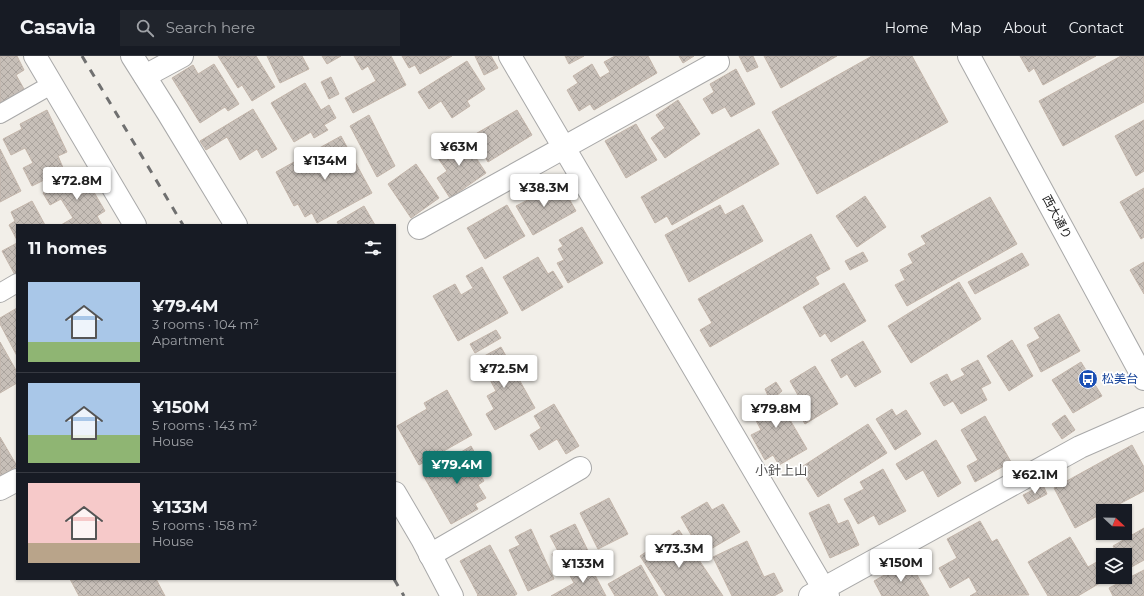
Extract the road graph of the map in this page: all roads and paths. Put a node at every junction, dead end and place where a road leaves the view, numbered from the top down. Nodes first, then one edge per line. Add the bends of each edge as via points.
1 (35, 56) edge
2 (132, 56) edge
3 (182, 56) edge
4 (510, 56) edge
5 (969, 56) edge
6 (718, 62) dead end
7 (145, 76) junction
8 (51, 85) junction
9 (0, 114) edge
10 (564, 147) junction
11 (130, 223) edge
12 (235, 224) edge
13 (419, 228) dead end
14 (16, 284) edge
15 (0, 293) edge
16 (1144, 379) edge
17 (1144, 419) edge
18 (580, 468) dead end
19 (16, 481) edge
20 (0, 490) edge
21 (396, 495) edge
22 (430, 555) junction
23 (821, 593) edge
24 (452, 596) edge

1 - 8 street
2 - 7 street
3 - 7 street
4 - 10 street
5 - 16 street, 西大通り
6 - 10 street
7 - 12 street
8 - 9 lane
8 - 11 street
10 - 13 street
10 - 23 street
14 - 15 lane
17 - 23 street via 1080,447
18 - 22 street
19 - 20 street
21 - 22 street
22 - 24 street

